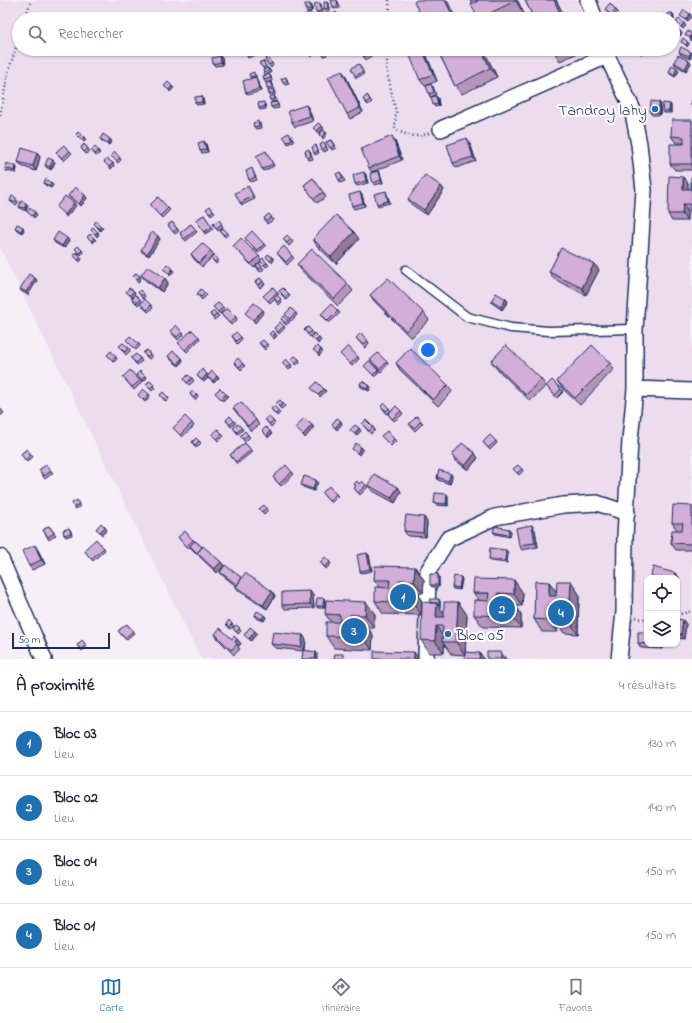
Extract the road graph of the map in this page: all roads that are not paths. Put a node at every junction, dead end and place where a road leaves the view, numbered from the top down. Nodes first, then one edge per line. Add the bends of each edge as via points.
1 (599, 56) edge
2 (606, 56) edge
3 (441, 129) road end
4 (406, 270) dead end
5 (635, 329) junction
6 (635, 390) junction
7 (692, 391) edge
8 (627, 513) junction
9 (0, 557) edge
10 (44, 659) edge
11 (426, 659) edge
12 (619, 659) edge

1 - 3 street
2 - 5 street via 632,108 644,190
4 - 5 lane via 467,317 511,328 549,332
5 - 6 street
6 - 7 street
6 - 8 street
8 - 11 street via 597,503 562,505 495,517 448,539 428,570
8 - 12 street via 624,612
9 - 10 street

